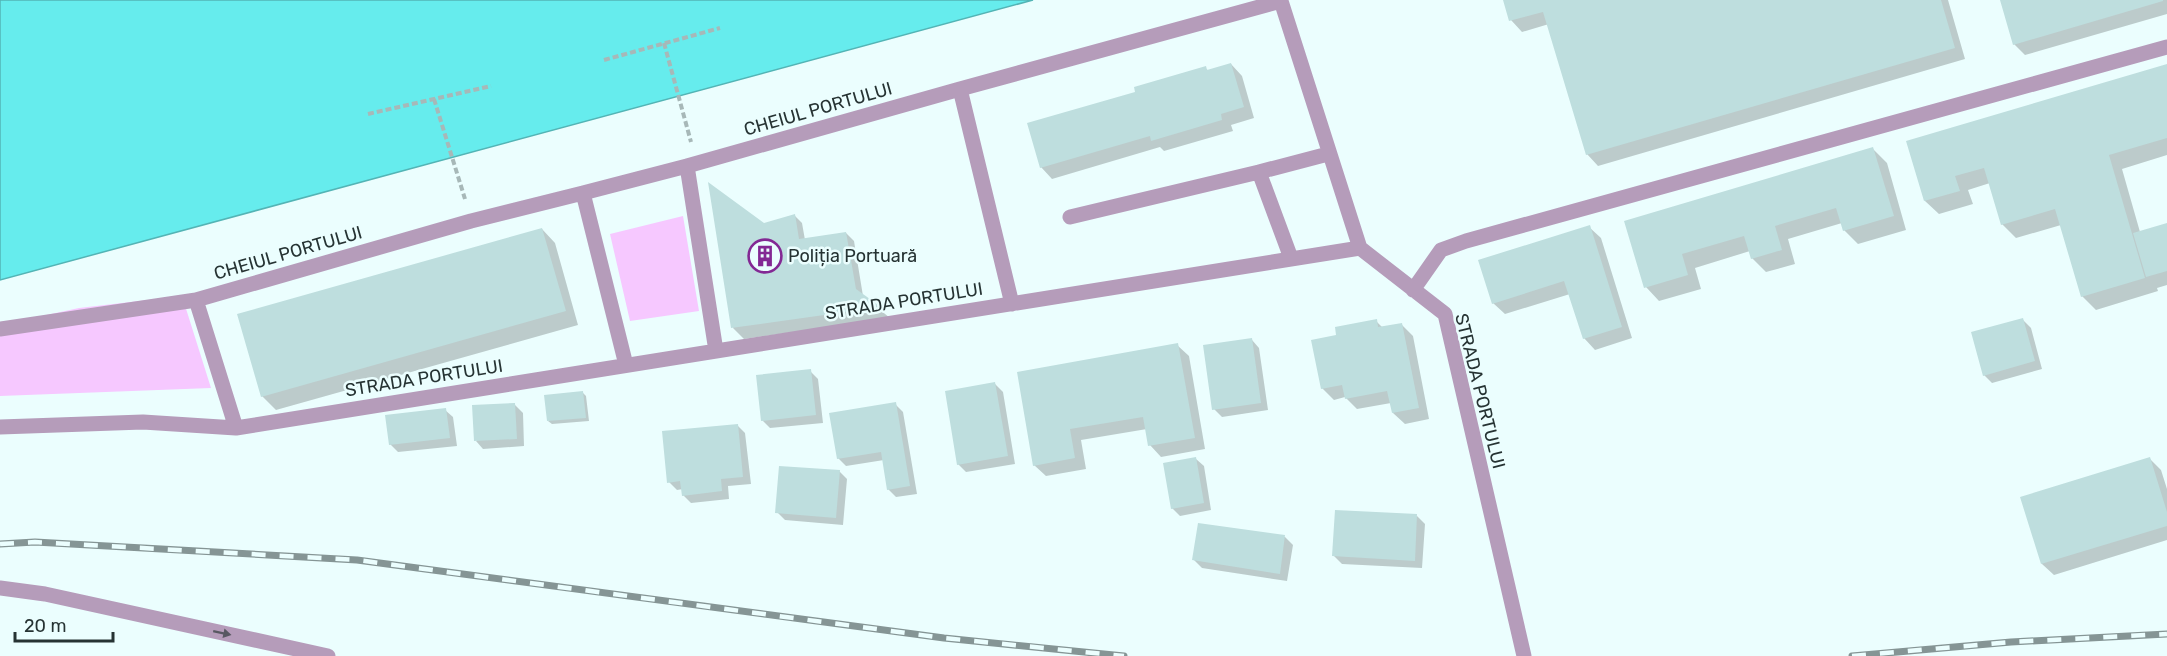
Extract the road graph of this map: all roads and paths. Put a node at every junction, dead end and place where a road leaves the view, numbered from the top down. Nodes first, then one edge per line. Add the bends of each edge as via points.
1 (720, 28) dead end
2 (664, 43) junction
3 (2167, 48) edge
4 (604, 60) dead end
5 (491, 86) dead end
6 (960, 89) junction
7 (434, 99) junction
8 (368, 114) dead end
9 (1329, 153) junction
10 (692, 165) junction
11 (1259, 172) junction
12 (583, 193) junction
13 (1070, 217) dead end
14 (471, 221) junction
15 (1360, 248) junction
16 (1291, 258) junction
17 (1413, 290) junction
18 (196, 300) junction
19 (1012, 304) junction
20 (0, 329) edge
21 (716, 351) junction
22 (626, 365) junction
23 (0, 427) edge
24 (236, 428) junction
25 (0, 588) edge
26 (328, 656) edge
27 (1524, 656) edge

1 - 2 path
2 - 4 path
2 - 10 path
3 - 17 street via 1466,241 1441,250
5 - 7 path
6 - 9 street, CHEIUL PORTULUI via 1281,1
6 - 10 street, CHEIUL PORTULUI
6 - 19 street
7 - 8 path
7 - 14 path
9 - 11 street
9 - 15 street
10 - 12 street, CHEIUL PORTULUI
10 - 21 street
11 - 13 street
11 - 16 street
12 - 14 street, CHEIUL PORTULUI
12 - 22 street
14 - 18 street, CHEIUL PORTULUI
15 - 16 street, STRADA PORTULUI
15 - 17 street, STRADA PORTULUI
16 - 19 street, STRADA PORTULUI
17 - 27 street, STRADA PORTULUI via 1444,314
18 - 20 street, CHEIUL PORTULUI
18 - 24 street
19 - 21 street, STRADA PORTULUI
21 - 22 street, STRADA PORTULUI
22 - 24 street, STRADA PORTULUI
23 - 24 street, STRADA PORTULUI via 142,422
25 -> 26 street via 45,594

